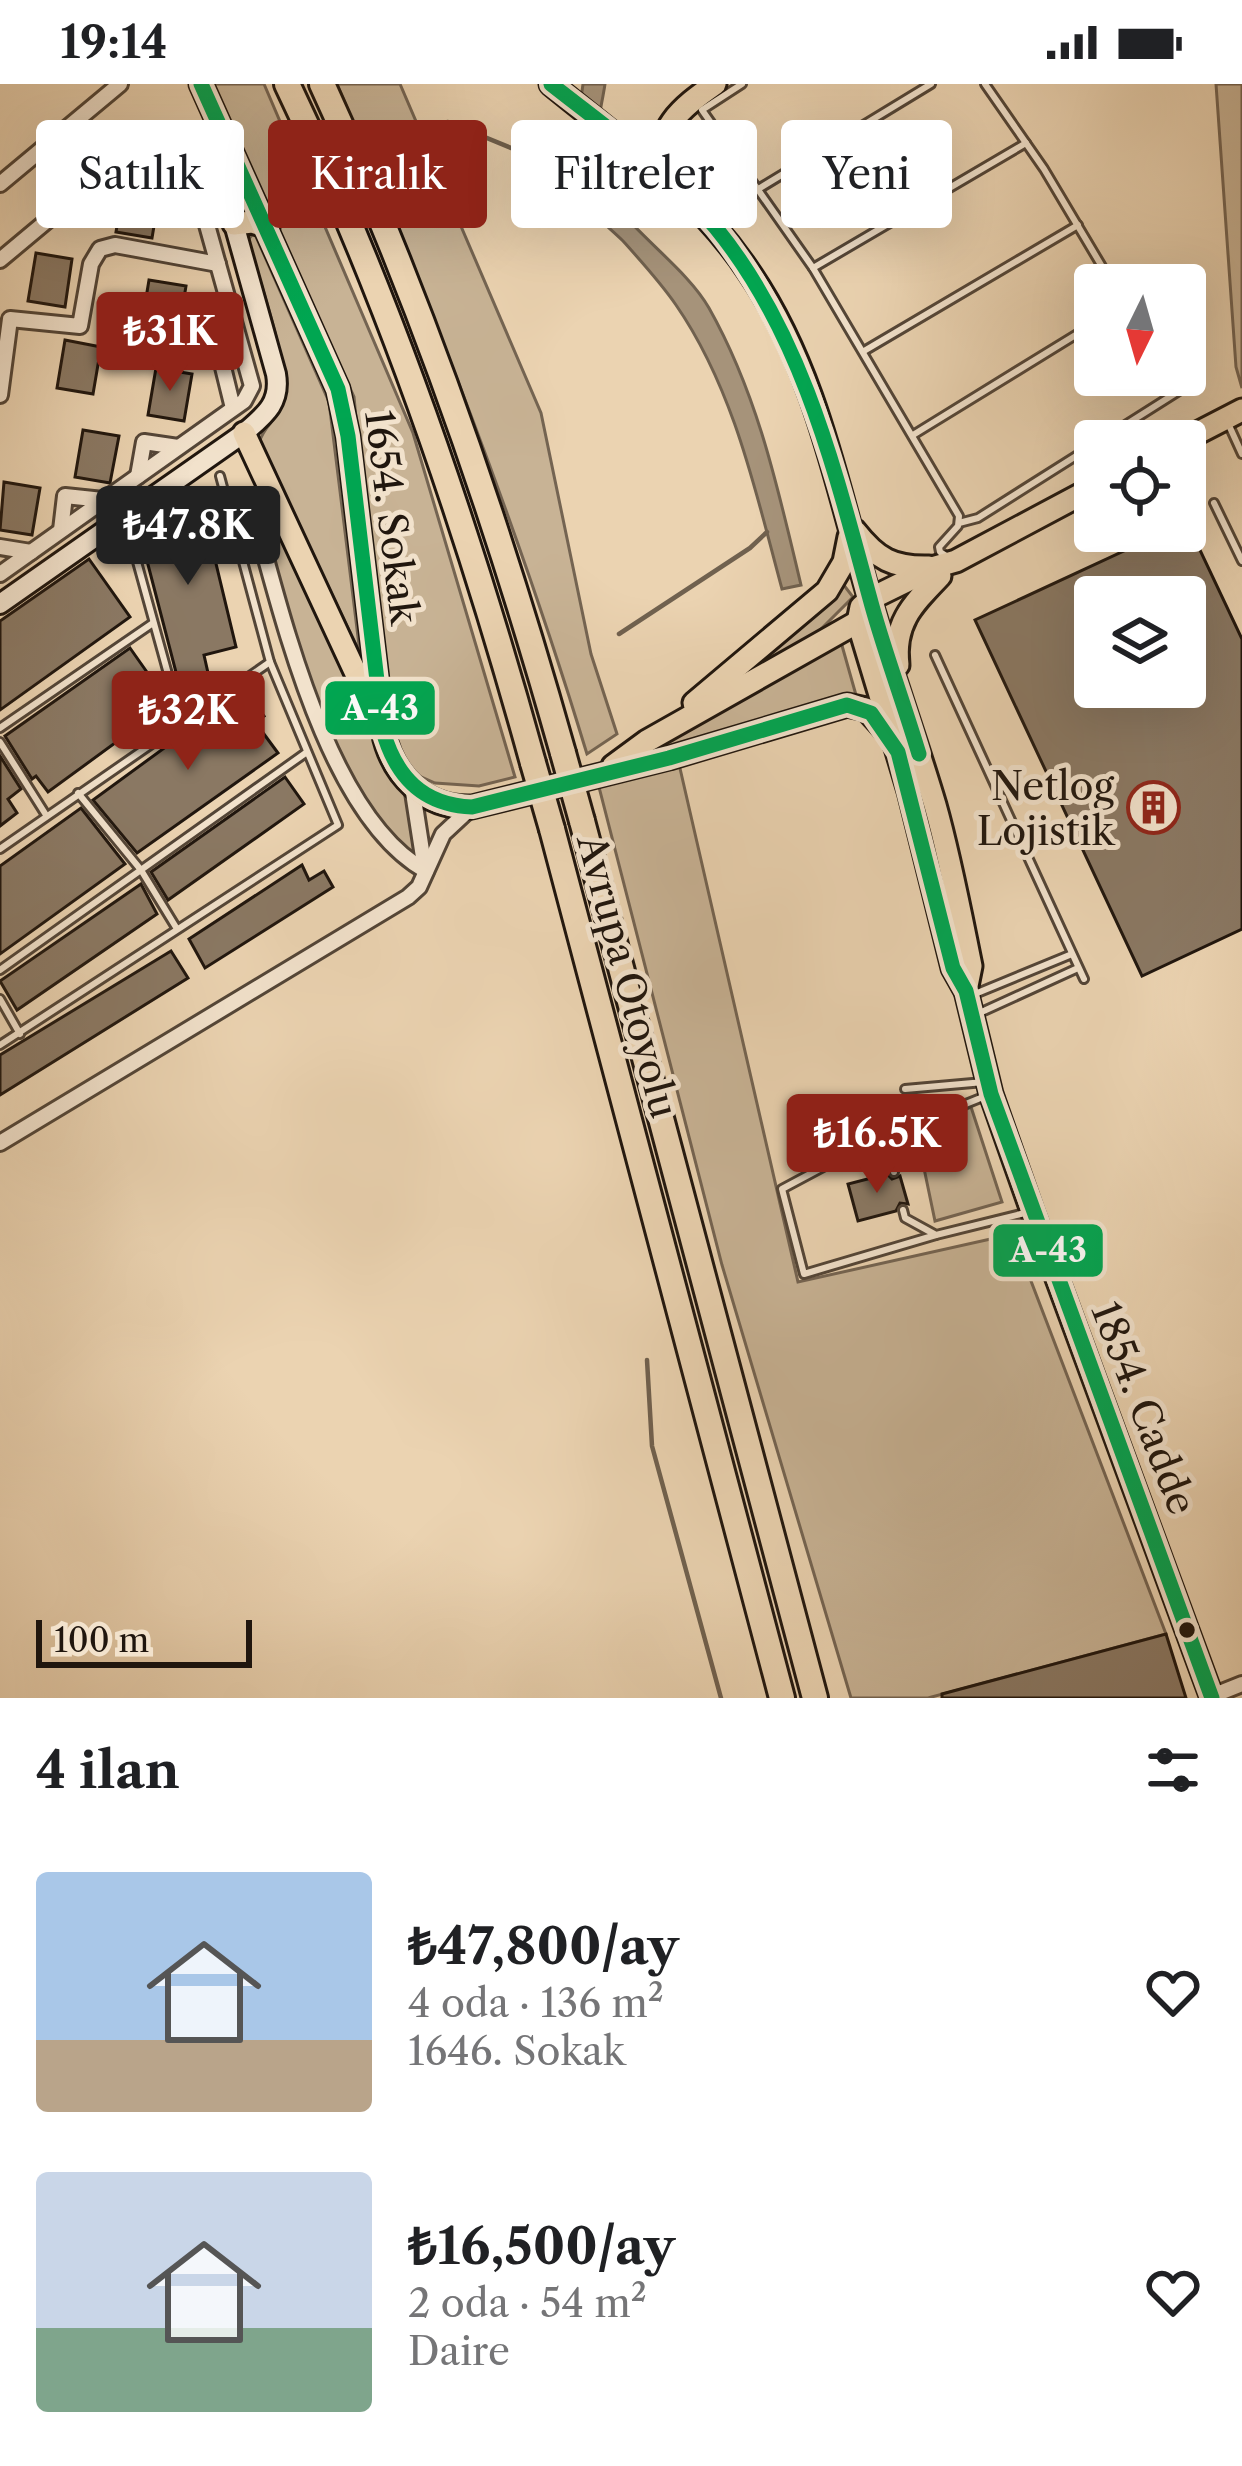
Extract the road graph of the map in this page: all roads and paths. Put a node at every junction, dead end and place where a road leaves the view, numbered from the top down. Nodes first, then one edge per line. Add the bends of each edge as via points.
1 (120, 84) edge
2 (201, 84) edge
3 (287, 84) edge
4 (322, 84) edge
5 (551, 84) edge
6 (716, 84) edge
7 (742, 84) edge
8 (931, 84) edge
9 (985, 84) edge
10 (219, 120) edge
11 (595, 120) edge
12 (672, 120) edge
13 (1026, 142) junction
14 (244, 174) edge
15 (0, 184) edge
16 (760, 188) junction
17 (244, 218) edge
18 (1078, 225) junction
19 (268, 227) joint
20 (40, 228) edge
21 (208, 228) edge
22 (213, 228) edge
23 (236, 228) edge
24 (268, 228) edge
25 (716, 228) edge
26 (209, 231) junction
27 (0, 260) edge
28 (218, 264) junction
29 (1101, 264) edge
30 (813, 268) junction
31 (209, 310) dead end
32 (5, 313) edge
33 (1074, 335) edge
34 (864, 351) junction
35 (0, 395) edge
36 (1171, 396) edge
37 (233, 408) junction
38 (1234, 414) edge
39 (1134, 420) edge
40 (1206, 429) edge
41 (244, 433) junction
42 (913, 435) junction
43 (178, 447) junction
44 (1242, 454) edge
45 (1074, 458) edge
46 (138, 476) junction
47 (220, 476) dead end
48 (272, 487) junction
49 (1074, 498) edge
50 (104, 500) junction
51 (1214, 503) dead end
52 (124, 517) junction
53 (959, 523) junction
54 (850, 526) junction
55 (62, 530) junction
56 (0, 547) edge
57 (31, 552) junction
58 (1242, 561) edge
59 (944, 568) junction
60 (0, 574) edge
61 (0, 604) edge
62 (867, 611) junction
63 (153, 622) junction
64 (935, 655) dead end
65 (270, 662) junction
66 (901, 695) junction
67 (181, 721) junction
68 (0, 728) edge
69 (383, 731) junction
70 (647, 741) junction
71 (0, 742) edge
72 (307, 752) junction
73 (898, 752) junction
74 (596, 777) junction
75 (412, 786) junction
76 (78, 793) junction
77 (472, 807) junction
78 (46, 815) junction
79 (0, 849) edge
80 (141, 870) junction
81 (426, 872) junction
82 (178, 929) junction
83 (1072, 954) junction
84 (1078, 967) junction
85 (0, 970) edge
86 (1084, 979) dead end
87 (0, 999) edge
88 (969, 1002) junction
89 (20, 1034) junction
90 (0, 1045) edge
91 (988, 1084) junction
92 (905, 1089) dead end
93 (911, 1126) junction
94 (0, 1143) edge
95 (894, 1172) dead end
96 (903, 1210) dead end
97 (1032, 1211) junction
98 (937, 1235) junction
99 (1242, 1684) edge
100 (1212, 1697) edge
101 (782, 1698) edge
102 (815, 1698) edge

1 - 15 street
2 - 10 main road, 1654. Sokak
3 - 101 highway, Avrupa Otoyolu, bridge via 386,316 465,538 552,829
4 - 102 highway, Avrupa Otoyolu, bridge via 452,405 515,590
5 - 11 main road
6 - 12 main road
7 - 16 lane via 703,110
8 - 16 lane
9 - 13 lane
13 - 18 lane
13 - 30 lane
14 - 19 main road, 1654. Sokak
16 - 30 lane
17 - 19 main road
18 - 29 lane
18 - 34 lane
20 - 27 street
21 - 26 street
22 - 26 street
23 - 41 street via 278,388 269,410
24 - 69 main road, 1654. Sokak via 342,405
25 - 54 main road via 770,306 816,412
26 - 28 street
28 - 32 street via 104,247 92,259 80,326
28 - 37 street via 252,386
30 - 34 lane
31 - 37 street
32 - 35 street
33 - 42 lane
34 - 42 lane
36 - 39 lane
37 - 43 street
38 - 40 main road
38 - 44 lane
41 - 48 main road
41 - 52 street
42 - 53 lane
43 - 46 street
43 - 46 street via 144,442
45 - 53 lane
46 - 50 street
47 - 65 lane
48 - 69 main road
48 - 81 street via 258,505 257,526 308,690 367,818
49 - 59 main road
50 - 55 street
50 - 55 street via 65,496
51 - 58 lane
52 - 61 street
52 - 63 lane
53 - 59 lane via 939,547
54 - 59 main road via 884,561
54 - 62 main road
54 - 70 main road via 844,562 827,591
55 - 57 street
56 - 57 street
57 - 60 street
59 - 62 main road
59 - 66 main road via 900,624
62 - 66 main road
62 - 70 main road
62 - 73 main road
63 - 67 lane
63 - 68 lane
64 - 83 lane
65 - 67 lane
65 - 72 lane
66 - 88 main road via 951,869 971,966
67 - 76 lane
69 - 75 main road, 1654. Sokak via 390,759
70 - 74 main road
71 - 78 lane
72 - 80 lane
72 - 82 lane via 338,825
73 - 74 main road via 872,713 847,705
73 - 88 main road via 953,968
74 - 77 main road
75 - 77 main road via 440,803
75 - 81 street
76 - 78 lane
76 - 80 lane
77 - 81 street via 443,834
78 - 79 lane
80 - 82 lane
80 - 85 lane
81 - 94 street via 408,897
82 - 89 lane
83 - 84 lane
83 - 88 lane
84 - 86 lane
84 - 88 lane
87 - 89 lane
88 - 91 main road, 1854. Cadde
89 - 90 lane
91 - 92 lane
91 - 93 lane
91 - 97 main road, 1854. Cadde
93 - 95 lane
93 - 98 lane via 782,1190 804,1274
96 - 98 lane
97 - 98 lane
97 - 100 main road, 1854. Cadde
99 - 100 street

